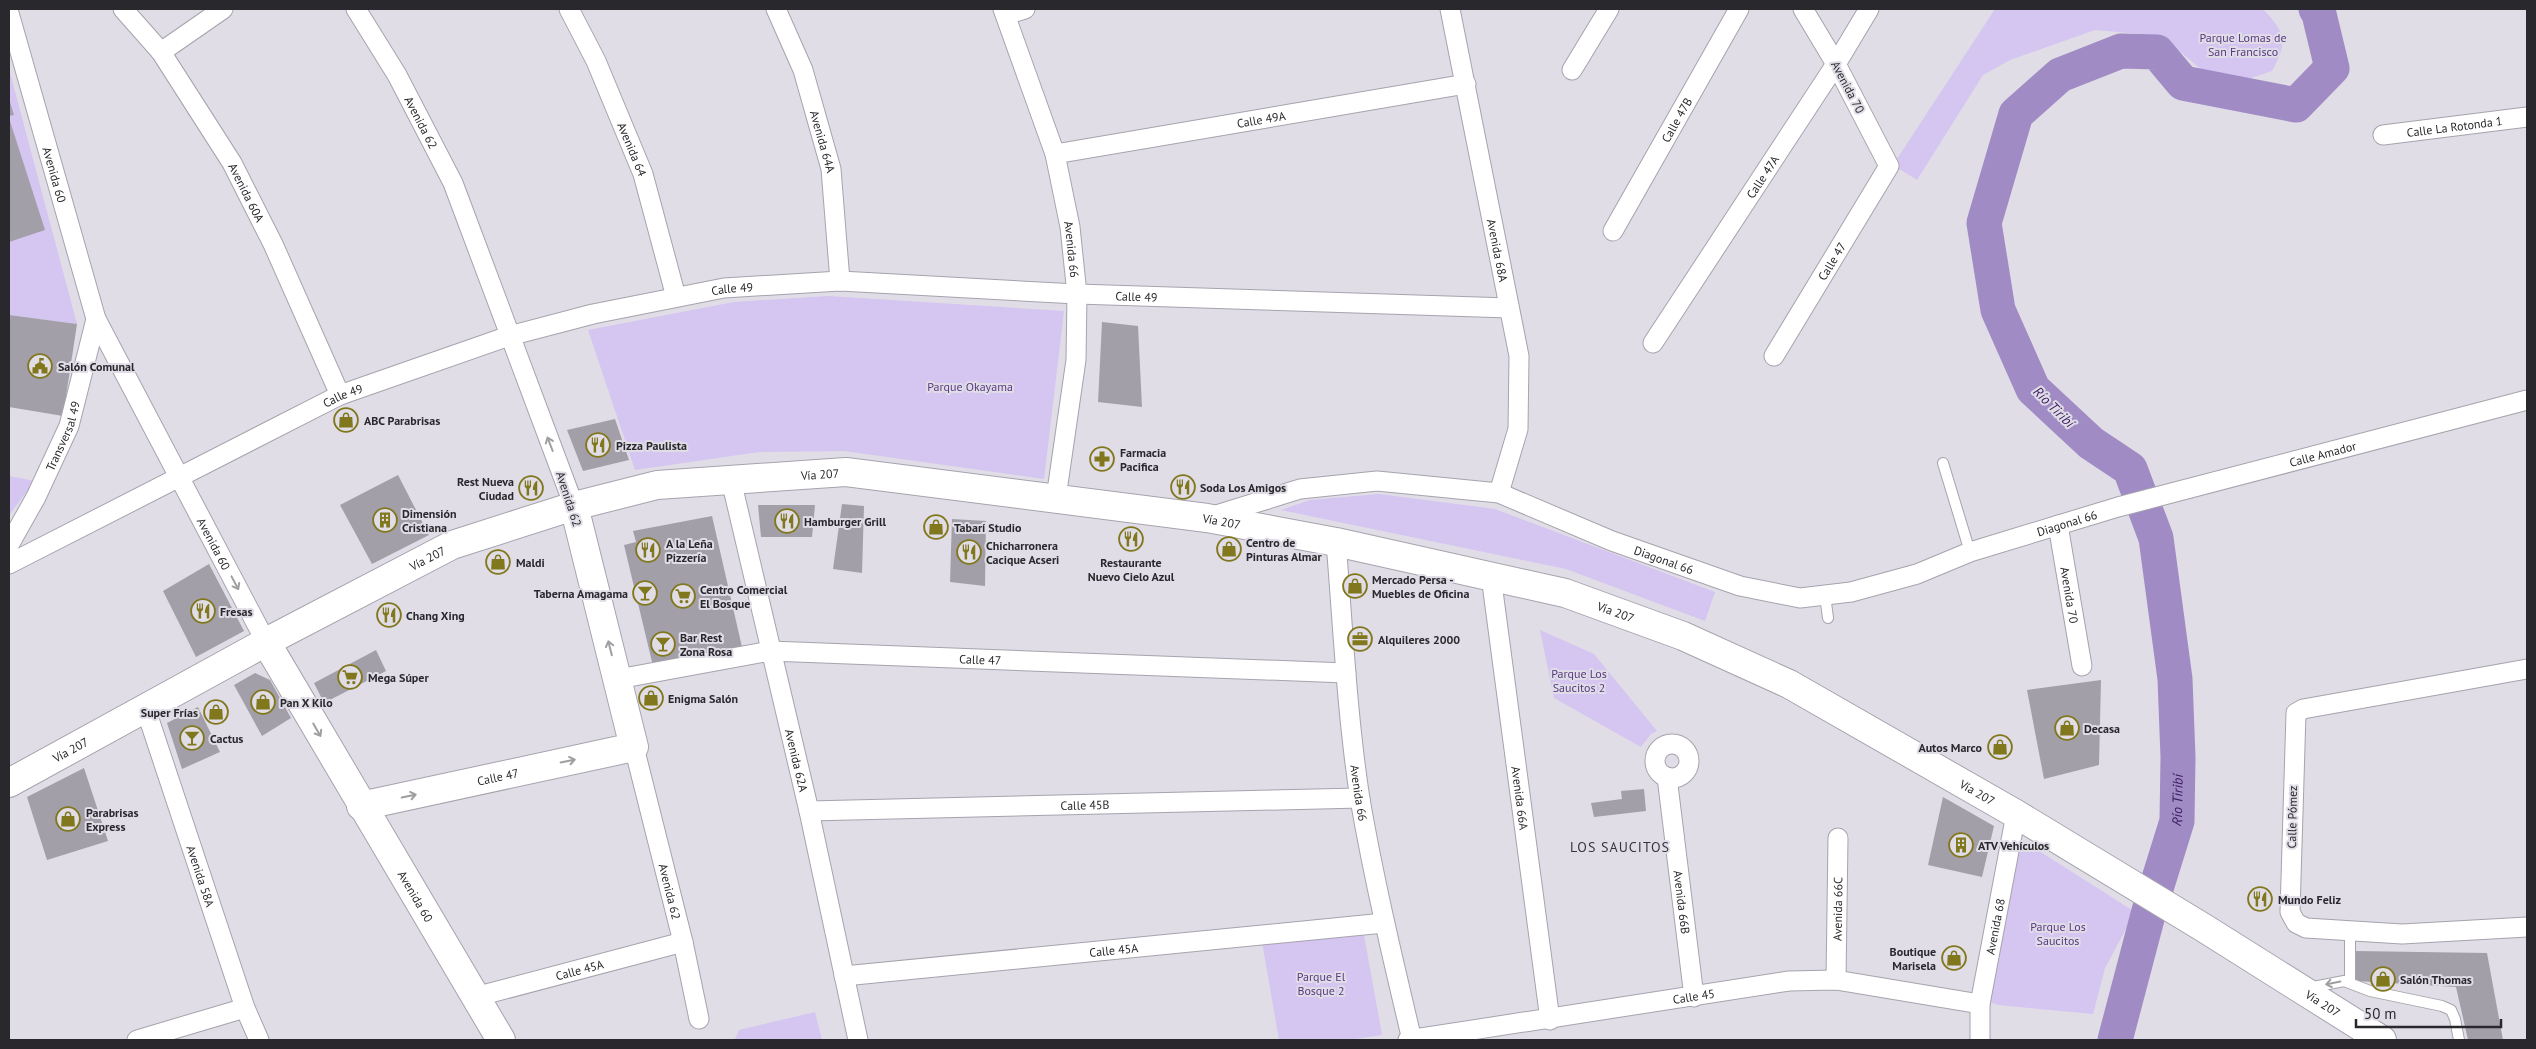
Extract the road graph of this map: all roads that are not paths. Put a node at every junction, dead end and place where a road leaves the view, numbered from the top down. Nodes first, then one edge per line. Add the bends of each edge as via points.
1 (123, 9) edge
2 (223, 9) edge
3 (356, 9) edge
4 (569, 9) edge
5 (776, 9) edge
6 (1025, 9) edge
7 (1450, 9) edge
8 (1609, 9) edge
9 (1739, 9) edge
10 (1803, 9) edge
11 (1868, 9) edge
12 (1004, 12) edge
13 (12, 14) edge
14 (162, 52) junction
15 (1836, 64) junction
16 (1572, 70) dead end
17 (1466, 84) junction
18 (2527, 116) edge
19 (2383, 135) dead end
20 (1055, 154) junction
21 (1890, 166) joint
22 (1613, 231) dead end
23 (840, 281) junction
24 (1077, 294) junction
25 (676, 297) junction
26 (1509, 308) junction
27 (96, 318) junction
28 (509, 336) junction
29 (1653, 343) dead end
30 (1774, 356) dead end
31 (340, 395) junction
32 (2527, 400) edge
33 (1943, 463) dead end
34 (180, 478) junction
35 (732, 480) junction
36 (1499, 493) junction
37 (1056, 498) junction
38 (574, 506) junction
39 (2118, 507) joint
40 (1207, 518) junction
41 (2058, 525) junction
42 (1336, 542) junction
43 (9, 545) edge
44 (1970, 552) junction
45 (9, 564) edge
46 (1491, 576) junction
47 (1825, 595) junction
48 (1828, 618) dead end
49 (266, 642) junction
50 (770, 651) junction
51 (2082, 666) dead end
52 (2527, 670) edge
53 (1346, 673) junction
54 (618, 679) junction
55 (146, 710) junction
56 (634, 747) junction
57 (1667, 778) dead end
58 (9, 783) edge
59 (1360, 798) junction
60 (361, 806) junction
61 (809, 811) junction
62 (2016, 814) junction
63 (1838, 838) dead end
64 (1384, 923) junction
65 (2527, 928) edge
66 (2350, 931) junction
67 (683, 942) junction
68 (844, 976) junction
69 (1836, 980) junction
70 (2350, 983) junction
71 (2299, 990) junction
72 (1694, 996) junction
73 (475, 997) junction
74 (1980, 1004) junction
75 (245, 1008) junction
76 (699, 1019) dead end
77 (1550, 1020) junction
78 (137, 1040) edge
79 (260, 1040) edge
80 (501, 1040) edge
81 (858, 1040) edge
82 (1411, 1040) edge
83 (1980, 1040) edge
84 (2382, 1040) edge
85 (2459, 1040) edge

1 - 14 street, Avenida 60A
2 - 14 street
3 - 28 street, Avenida 62 via 397,75 453,183
4 - 25 street, Avenida 64 via 596,61 643,174
5 - 23 street, Avenida 64A via 803,70 831,169
6 - 12 street
7 - 17 street, Avenida 68A
8 - 16 street
9 - 22 street, Calle 47B
10 - 15 street, Avenida 70
11 - 15 street, Calle 47A
12 - 20 street, Avenida 66
13 - 27 street, Avenida 60
14 - 31 street, Avenida 60A via 232,162 273,244
15 - 21 street, Avenida 70
15 - 29 street, Calle 47A
17 - 20 street, Calle 49A
17 - 26 street, Avenida 68A
18 - 19 street, Calle La Rotonda 1
20 - 24 street, Avenida 66 via 1070,227
21 - 30 street, Calle 47
23 - 24 street, Calle 49
23 - 25 street, Calle 49 via 724,288
24 - 26 street, Calle 49
24 - 37 street, Avenida 66 via 1076,360
25 - 28 street, Calle 49
26 - 36 street, Avenida 68A via 1518,356 1518,429
27 - 34 street, Avenida 60
27 - 43 street, Transversal 49 via 69,426 36,498
28 - 31 street, Calle 49
38 -> 28 street, Avenida 62
31 - 34 street, Calle 49
32 - 39 street, Calle Amador
33 - 44 lane
34 - 45 street, Calle 49
34 -> 49 street, Avenida 60
35 - 37 main road, Vía 207 via 846,472
35 - 38 main road, Vía 207 via 657,485
35 - 50 street, Avenida 62A
36 - 40 street, Diagonal 66 via 1377,482 1300,489
36 - 47 street, Diagonal 66 via 1612,541 1740,586 1800,598
37 - 40 main road, Vía 207
38 - 49 main road, Vía 207 via 452,545
54 -> 38 main road, Avenida 62
39 - 41 street, Diagonal 66
40 - 42 main road, Vía 207
41 - 44 street, Diagonal 66
41 - 51 street, Avenida 70
42 - 46 main road, Vía 207
42 - 53 street, Avenida 66
44 - 47 street, Diagonal 66 via 1917,574 1851,592
46 - 62 main road, Vía 207 via 1574,597 1683,636 1789,684
46 - 77 street, Avenida 66A
47 - 48 lane
49 - 55 main road, Vía 207
49 -> 60 main road, Avenida 60
50 - 53 street, Calle 47
50 - 54 street, Calle 47
50 - 61 street, Avenida 62A
52 - 66 street, Calle Pómez via 2303,709 2296,713 2290,912 2296,924 2306,928
53 - 59 street, Avenida 66
54 - 56 main road, Avenida 62
55 - 58 main road, Vía 207
55 - 75 street, Avenida 58A
60 -> 56 main road, Calle 47
56 - 67 street, Avenida 62
57 - 72 street, Avenida 66B
59 - 61 street, Calle 45B
59 - 64 street, Avenida 66
60 - 73 main road, Avenida 60
61 - 68 street, Avenida 62A
62 - 71 main road, Vía 207
62 - 74 street, Avenida 68
63 - 69 street, Avenida 66C
64 - 68 street, Calle 45A
64 - 82 street, Avenida 66
65 - 66 street, Calle Pómez via 2402,934
66 - 70 lane
67 - 73 street, Calle 45A
67 - 76 street, Avenida 62
68 - 81 street, Avenida 62A
69 - 72 street, Calle 45 via 1789,981
69 - 74 street, Calle 45
70 -> 71 lane via 2344,981
70 - 85 lane via 2370,992 2451,1010
71 - 84 main road, Vía 207
72 - 77 street, Calle 45
73 - 80 main road, Avenida 60
74 - 83 street, Avenida 68
75 - 78 street
75 - 79 street, Avenida 58A
77 - 82 street, Calle 45

